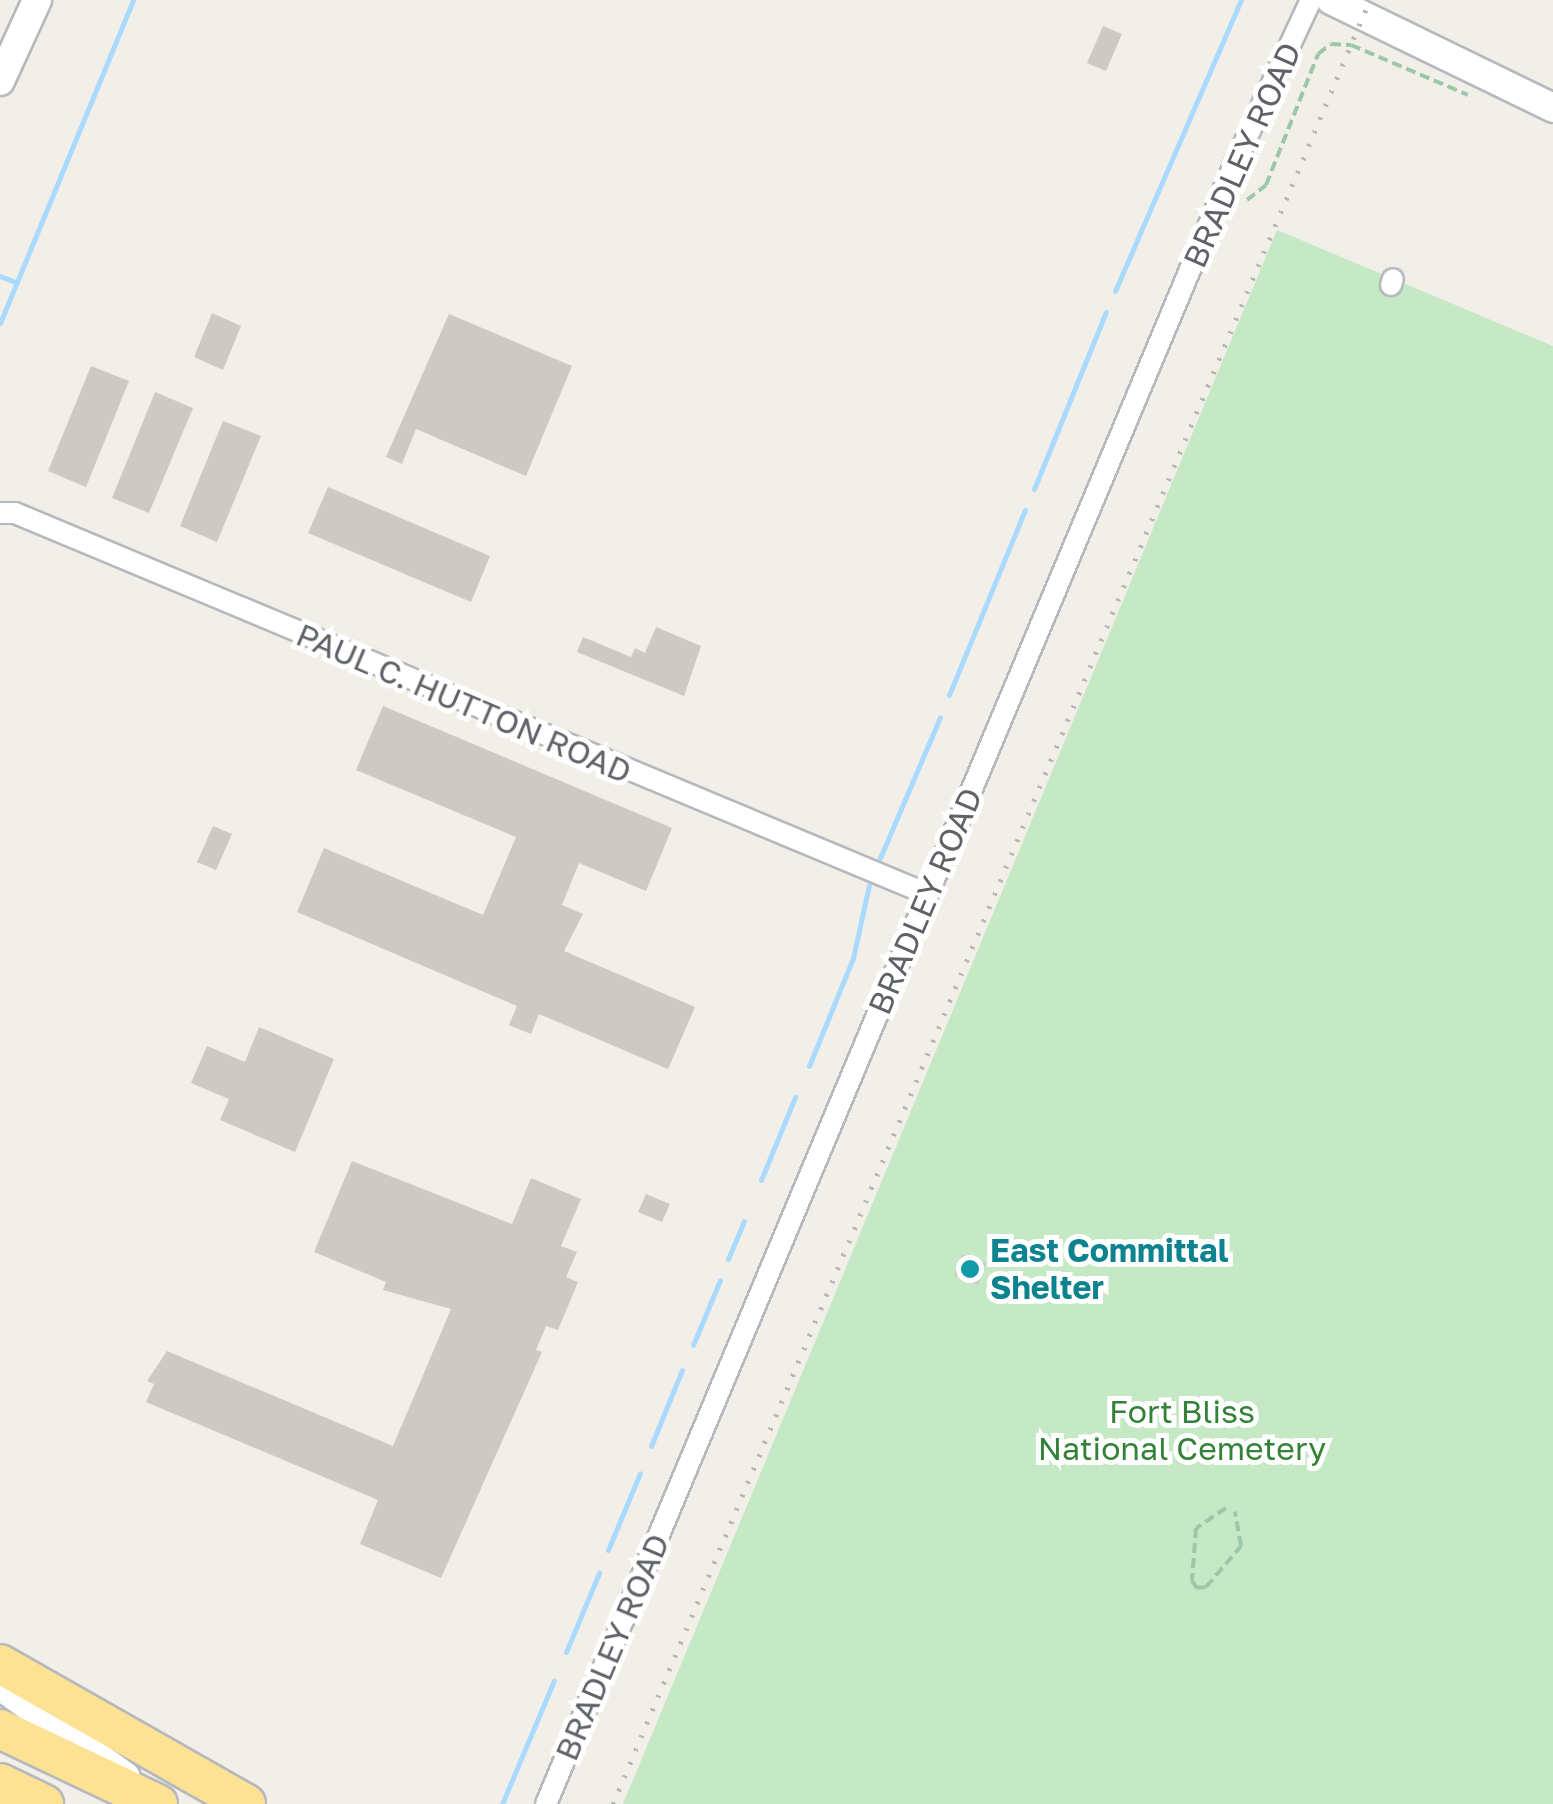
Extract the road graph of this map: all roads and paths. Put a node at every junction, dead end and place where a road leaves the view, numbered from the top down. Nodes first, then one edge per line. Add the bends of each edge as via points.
1 (38, 0) edge
2 (1311, 0) edge
3 (1331, 0) edge
4 (0, 81) edge
5 (1468, 95) dead end
6 (1553, 108) edge
7 (1247, 200) dead end
8 (0, 513) edge
9 (928, 894) junction
10 (1226, 1508) dead end
11 (1235, 1512) dead end
12 (0, 1664) edge
13 (0, 1686) edge
14 (0, 1729) edge
15 (0, 1783) edge
16 (44, 1804) edge
17 (158, 1804) edge
18 (246, 1804) edge
19 (546, 1804) edge

1 - 4 street
2 - 9 street, BRADLEY ROAD via 1234,165
3 - 6 street
5 - 7 path via 1350,45 1331,44 1318,54 1266,186
8 - 9 street, PAUL C. HUTTON ROAD via 15,513
9 - 19 street, BRADLEY ROAD
10 - 11 path via 1196,1528 1197,1588 1206,1587 1241,1546
12 - 18 highway
13 - 17 street
14 - 17 highway
15 - 16 highway

